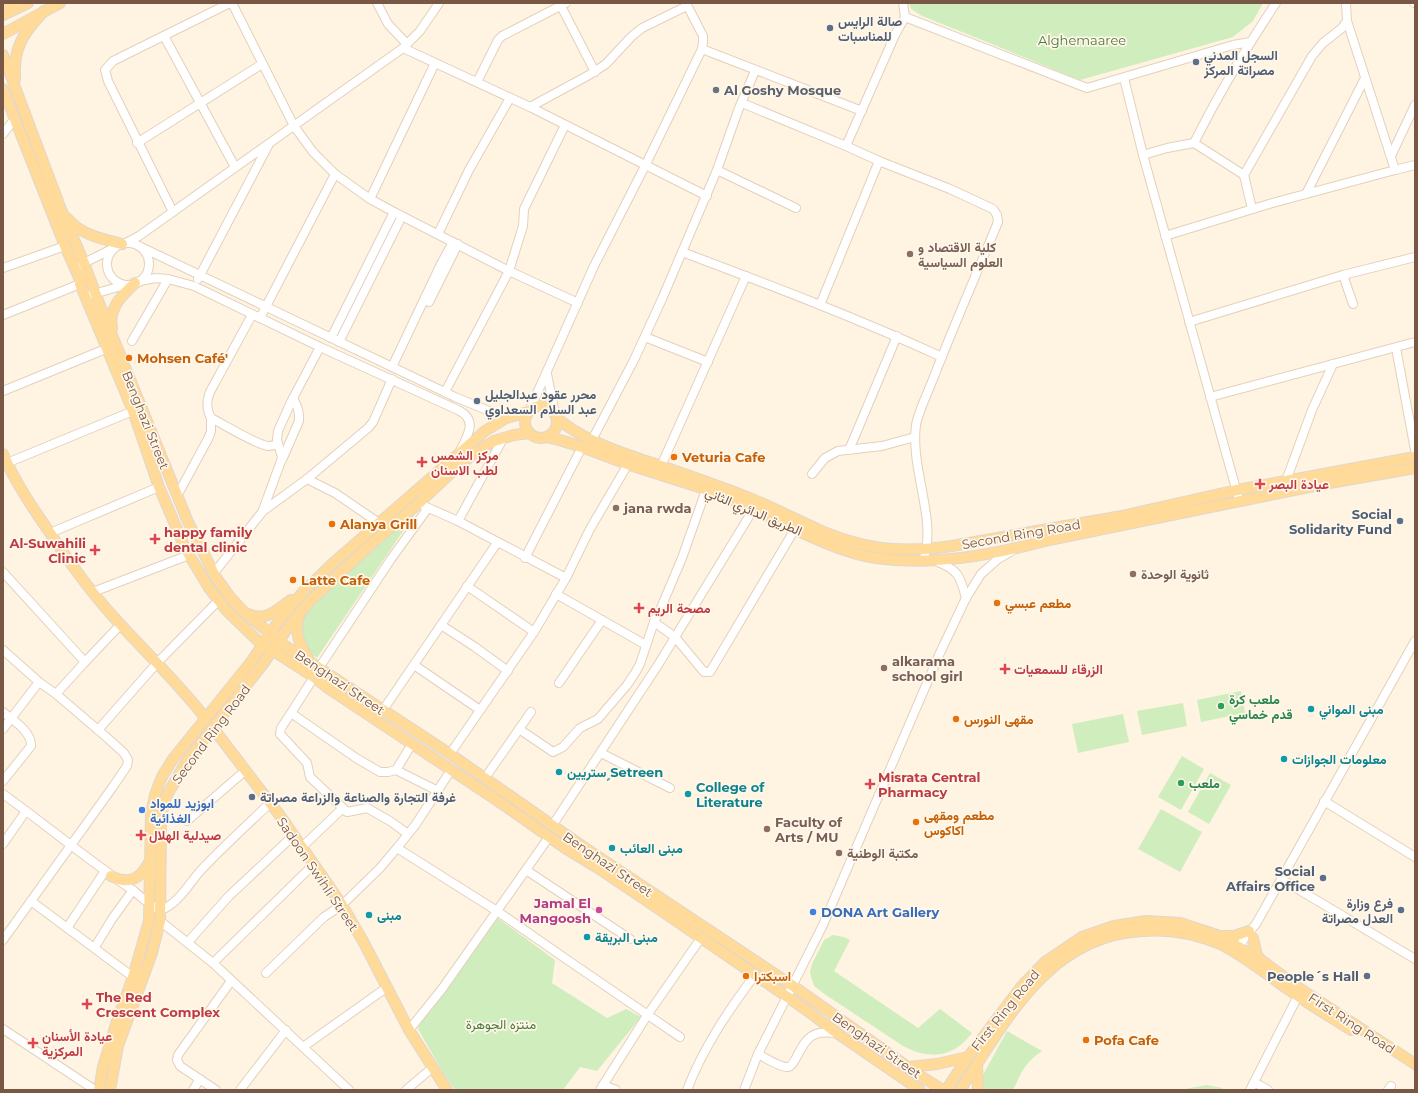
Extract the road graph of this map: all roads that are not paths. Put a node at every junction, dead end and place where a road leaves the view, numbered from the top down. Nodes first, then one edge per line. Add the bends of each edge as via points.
1 (28, 3) edge
2 (60, 3) edge
3 (231, 3) edge
4 (377, 3) edge
5 (440, 3) edge
6 (903, 3) edge
7 (1276, 3) edge
8 (1340, 3) edge
9 (1346, 3) edge
10 (564, 4) edge
11 (686, 4) edge
12 (44, 11) junction
13 (3, 15) edge
14 (905, 17) junction
15 (1347, 18) junction
16 (3, 34) edge
17 (164, 36) junction
18 (1251, 42) junction
19 (405, 46) junction
20 (702, 49) junction
21 (3, 55) edge
22 (262, 64) junction
23 (434, 64) junction
24 (755, 71) junction
25 (595, 72) junction
26 (1124, 78) junction
27 (1365, 78) junction
28 (477, 82) junction
29 (3, 89) edge
30 (15, 89) junction
31 (510, 98) junction
32 (200, 102) junction
33 (3, 103) edge
34 (742, 103) junction
35 (1415, 105) edge
36 (530, 107) junction
37 (862, 111) junction
38 (13, 122) junction
39 (565, 125) junction
40 (294, 126) junction
41 (19, 132) junction
42 (3, 134) edge
43 (270, 142) junction
44 (137, 143) junction
45 (1194, 143) junction
46 (846, 146) junction
47 (1143, 155) junction
48 (1390, 156) junction
49 (879, 161) junction
50 (646, 164) junction
51 (1415, 165) edge
52 (235, 167) junction
53 (717, 170) junction
54 (1395, 170) junction
55 (335, 174) junction
56 (1244, 175) junction
57 (1306, 194) junction
58 (707, 196) junction
59 (370, 199) junction
60 (796, 208) dead end
61 (1252, 209) junction
62 (62, 212) junction
63 (173, 212) junction
64 (394, 212) junction
65 (402, 216) junction
66 (438, 234) junction
67 (1165, 236) junction
68 (456, 243) junction
69 (120, 245) junction
70 (65, 246) junction
71 (140, 247) junction
72 (682, 252) junction
73 (1415, 257) edge
74 (80, 267) junction
75 (3, 268) edge
76 (509, 271) junction
77 (199, 275) junction
78 (1343, 275) junction
79 (746, 276) junction
80 (168, 279) junction
81 (134, 283) junction
82 (80, 284) junction
83 (194, 286) junction
84 (90, 295) junction
85 (578, 303) junction
86 (1352, 304) dead end
87 (820, 306) junction
88 (267, 307) junction
89 (3, 315) edge
90 (252, 315) junction
91 (260, 318) junction
92 (1190, 322) junction
93 (896, 336) junction
94 (645, 337) junction
95 (331, 338) junction
96 (132, 341) dead end
97 (339, 342) junction
98 (1415, 342) edge
99 (111, 346) junction
100 (320, 347) junction
101 (1396, 348) junction
102 (942, 357) junction
103 (708, 362) junction
104 (1333, 364) junction
105 (394, 368) junction
106 (547, 374) junction
107 (392, 379) junction
108 (3, 391) edge
109 (445, 392) junction
110 (1210, 397) junction
111 (293, 398) junction
112 (529, 410) junction
113 (133, 411) junction
114 (556, 416) junction
115 (211, 418) junction
116 (506, 418) junction
117 (528, 433) junction
118 (504, 437) junction
119 (547, 437) junction
120 (915, 437) junction
121 (592, 440) junction
122 (277, 444) junction
123 (582, 447) junction
124 (849, 450) junction
125 (1415, 450) edge
126 (460, 452) junction
127 (1415, 457) edge
128 (5, 459) edge
129 (281, 461) junction
130 (628, 464) junction
131 (662, 466) junction
132 (1415, 468) edge
133 (812, 474) dead end
134 (307, 479) junction
135 (1286, 480) junction
136 (159, 487) junction
137 (706, 490) junction
138 (1237, 490) junction
139 (177, 496) junction
140 (410, 496) junction
141 (1239, 502) junction
142 (423, 506) junction
143 (753, 510) junction
144 (263, 511) junction
145 (458, 521) junction
146 (379, 523) junction
147 (795, 529) junction
148 (1047, 529) junction
149 (50, 534) junction
150 (1049, 540) junction
151 (497, 543) junction
152 (1016, 548) junction
153 (927, 550) junction
154 (189, 555) junction
155 (525, 558) junction
156 (935, 560) junction
157 (923, 561) junction
158 (3, 572) edge
159 (214, 573) junction
160 (566, 578) junction
161 (468, 586) junction
162 (304, 591) junction
163 (93, 592) junction
164 (556, 594) junction
165 (966, 598) junction
166 (218, 601) junction
167 (302, 609) junction
168 (244, 612) junction
169 (602, 620) junction
170 (654, 622) junction
171 (121, 624) junction
172 (441, 625) junction
173 (534, 632) junction
174 (675, 637) junction
175 (275, 638) junction
176 (1415, 641) edge
177 (646, 646) junction
178 (268, 648) junction
179 (3, 650) edge
180 (310, 661) junction
181 (85, 662) junction
182 (157, 663) junction
183 (414, 664) junction
184 (508, 670) junction
185 (317, 672) junction
186 (39, 682) junction
187 (559, 683) dead end
188 (627, 686) junction
189 (56, 694) junction
190 (638, 694) junction
191 (383, 710) junction
192 (480, 710) junction
193 (3, 712) edge
194 (531, 712) dead end
195 (290, 713) junction
196 (10, 718) junction
197 (206, 719) junction
198 (213, 728) junction
199 (3, 729) edge
200 (98, 730) junction
201 (519, 730) junction
202 (412, 744) junction
203 (601, 753) junction
204 (450, 754) junction
205 (246, 770) junction
206 (396, 770) junction
207 (451, 770) junction
208 (485, 778) junction
209 (3, 781) edge
210 (670, 788) dead end
211 (438, 791) junction
212 (3, 794) edge
213 (1324, 801) junction
214 (270, 803) junction
215 (343, 808) junction
216 (26, 811) junction
217 (187, 821) dead end
218 (552, 826) junction
219 (408, 834) junction
220 (294, 835) junction
221 (549, 837) junction
222 (3, 844) edge
223 (70, 845) junction
224 (302, 847) junction
225 (398, 848) junction
226 (1415, 857) edge
227 (149, 862) junction
228 (314, 864) junction
229 (526, 870) junction
230 (108, 874) junction
231 (1281, 879) junction
232 (133, 890) junction
233 (31, 901) junction
234 (149, 904) junction
235 (342, 905) junction
236 (161, 910) junction
237 (497, 910) junction
238 (160, 922) junction
239 (67, 928) junction
240 (1253, 931) junction
241 (4, 934) edge
242 (1220, 936) junction
243 (630, 938) dead end
244 (701, 938) junction
245 (188, 942) junction
246 (95, 947) junction
247 (1242, 952) junction
248 (1415, 959) edge
249 (1261, 960) junction
250 (213, 963) junction
251 (266, 973) dead end
252 (755, 975) junction
253 (133, 976) junction
254 (231, 981) junction
255 (793, 986) junction
256 (386, 988) junction
257 (1300, 993) junction
258 (787, 996) junction
259 (648, 1014) junction
260 (3, 1029) edge
261 (286, 1030) junction
262 (410, 1030) junction
263 (837, 1034) junction
264 (680, 1036) dead end
265 (303, 1047) junction
266 (758, 1054) junction
267 (968, 1057) junction
268 (977, 1064) junction
269 (1415, 1064) edge
270 (909, 1067) junction
271 (432, 1068) junction
272 (1415, 1072) edge
273 (200, 1079) junction
274 (1254, 1082) junction
275 (601, 1087) edge
276 (913, 1087) edge
277 (95, 1090) edge
278 (99, 1090) edge
279 (110, 1090) edge
280 (193, 1090) edge
281 (216, 1090) edge
282 (240, 1090) edge
283 (349, 1090) edge
284 (406, 1090) edge
285 (446, 1090) edge
286 (616, 1090) edge
287 (687, 1090) edge
288 (744, 1090) edge
289 (920, 1090) edge
290 (943, 1090) edge
291 (946, 1090) edge
292 (960, 1090) edge
293 (978, 1090) edge
294 (1250, 1090) edge
295 (1268, 1090) edge

1 - 13 main road
2 - 12 main road
3 - 17 street
3 - 22 street
4 - 19 street via 388,24
5 - 19 street via 420,31
6 - 14 street
7 - 18 street
8 - 15 street
9 - 15 street
10 - 25 street
10 - 28 street via 502,36
11 - 20 street via 703,36
11 - 25 street via 642,28
12 - 16 main road
12 - 30 main road via 27,30 17,49
14 - 26 street via 1087,88
14 - 37 street
15 - 27 street
15 - 56 street via 1342,28 1312,56
17 - 32 street
17 - 44 street via 113,61 105,70
18 - 26 street via 1233,45
18 - 45 street
19 - 23 street
19 - 40 street
20 - 24 street
20 - 50 street
21 - 30 main road, Benghazi Street
22 - 32 street
22 - 40 street
23 - 28 street
23 - 59 street
24 - 34 street
24 - 37 street
25 - 36 street
26 - 47 street
27 - 48 street
27 - 57 street
28 - 31 street
29 - 41 main road, Benghazi Street
30 - 62 main road, Benghazi Street
31 - 36 street
31 - 66 street via 469,170
32 - 44 street
32 - 52 street
33 - 38 main road
34 - 46 street
34 - 53 street
35 - 48 street
36 - 39 street
37 - 46 street
38 - 41 main road
38 - 42 street
39 - 50 street
39 - 76 street via 524,209 523,226
40 - 43 street
40 - 55 street via 313,152
41 - 70 main road, Benghazi Street
43 - 52 street
43 - 77 street
44 - 63 street
45 - 47 street
45 - 56 street
46 - 49 street
47 - 67 street
48 - 54 street
49 - 87 street
49 - 102 street via 950,189 992,209 997,214 998,222
50 - 58 street
50 - 85 street
51 - 54 street
52 - 63 street
53 - 58 street
53 - 60 street
54 - 57 street
55 - 59 street
55 - 88 street
56 - 61 street
57 - 61 street
58 - 72 street
59 - 64 street
61 - 67 street
62 - 69 main road via 75,227 85,233
62 - 74 main road, Benghazi Street
63 - 69 street via 139,236
64 - 65 street
64 - 95 street
65 - 66 street
65 - 97 street
66 - 68 street
67 - 92 street
68 - 76 street
68 - 105 street
69 - 71 street via 135,244
69 - 74 street
69 - 81 street via 110,253 107,264 109,274 117,282
70 - 74 main road, Benghazi Street
70 - 75 street
71 - 77 street
71 - 81 street via 148,258 147,271
72 - 79 street
72 - 94 street
73 - 78 street
74 - 82 main road, Benghazi Street
74 - 84 main road, Benghazi Street
76 - 85 street
76 - 109 street
77 - 83 street
77 - 88 street
78 - 86 street
78 - 92 street
79 - 87 street
79 - 103 street
80 - 81 street via 156,278
80 - 83 street
80 - 96 street
81 - 84 street
81 - 99 main road via 113,309
82 - 84 main road, Benghazi Street
82 - 89 street
83 - 90 street
84 - 99 main road, Benghazi Street
85 - 106 street
87 - 93 street
88 - 91 street
88 - 95 street
90 - 91 street
90 - 115 street via 208,396 207,407
91 - 100 street
92 - 110 street
93 - 102 street
93 - 124 street
94 - 103 street
94 - 121 street
95 - 97 street
97 - 105 street
98 - 101 street
99 - 108 street
99 - 113 main road, Benghazi Street
99 - 139 main road, Benghazi Street
100 - 107 street
100 - 111 street
101 - 104 street
101 - 125 street
102 - 120 street via 916,423
103 - 131 street
104 - 110 street
104 - 135 street via 1312,410
105 - 109 street
106 - 112 street
106 - 114 street
107 - 126 street via 458,410 467,417 470,428
107 - 134 street via 368,428
109 - 116 street
110 - 138 street
111 - 122 street via 278,431
111 - 129 street via 298,407 298,421
112 - 114 main road via 535,407 549,407
112 - 116 main road
112 - 117 main road via 524,422
113 - 128 street
113 - 136 main road, Benghazi Street
114 - 119 main road via 556,430
114 - 121 main road, Second Ring Road via 565,425
115 - 122 street via 264,445
115 - 139 street via 209,437
116 - 126 main road via 485,431
117 - 118 main road
117 - 119 main road via 539,438
118 - 142 main road via 494,440 472,455 446,477
118 - 145 street
119 - 123 main road, الطريق الدائري الثاني
120 - 124 street via 882,446
120 - 153 street via 915,457 928,537
121 - 131 main road, Second Ring Road
122 - 129 street
123 - 130 main road, الطريق الدائري الثاني
123 - 155 street
124 - 133 street via 838,451 825,458
126 - 140 main road
127 - 135 main road, Second Ring Road
128 - 149 main road via 16,482
129 - 144 street
130 - 137 main road, الطريق الدائري الثاني
130 - 160 street via 590,529
131 - 153 main road, Second Ring Road via 748,497 824,532 853,542 879,548
132 - 141 main road, الطريق الدائري الثاني
134 - 144 street
134 - 146 street via 335,493
135 - 138 main road, Second Ring Road
136 - 149 street
136 - 154 main road, Benghazi Street
137 - 143 main road, الطريق الدائري الثاني
137 - 170 street via 682,558
138 - 141 street
138 - 148 main road, Second Ring Road via 1122,516
139 - 159 main road, Benghazi Street
140 - 142 street
140 - 146 main road
141 - 150 main road, الطريق الدائري الثاني
142 - 145 street
142 - 167 main road via 336,576
142 - 185 street
143 - 147 main road, الطريق الدائري الثاني
143 - 174 street
144 - 159 street
145 - 151 street
146 - 162 main road
147 - 157 main road, الطريق الدائري الثاني via 851,552 875,558
147 - 174 street via 710,672 704,672
148 - 150 main road
148 - 153 main road, Second Ring Road
149 - 163 main road
150 - 152 main road, الطريق الدائري الثاني
151 - 155 street
151 - 161 street
152 - 156 main road, الطريق الدائري الثاني
152 - 165 street via 981,574
153 - 157 street
154 - 163 street
154 - 166 main road, Benghazi Street
155 - 160 street
156 - 157 main road, الطريق الدائري الثاني
156 - 165 street via 955,571 961,578
158 - 181 street
159 - 168 main road, Benghazi Street
160 - 164 street
161 - 172 street
161 - 173 street
162 - 168 main road via 267,616 254,616
162 - 175 main road via 280,620
163 - 171 main road
164 - 169 street
164 - 173 street
165 - 255 street via 823,925
166 - 178 main road, Benghazi Street
166 - 182 street
167 - 175 main road
167 - 180 main road via 297,631
168 - 175 main road, Benghazi Street
169 - 177 street
169 - 187 street
170 - 174 street
170 - 177 street
171 - 181 street
171 - 182 main road
172 - 183 street
172 - 184 street
173 - 184 street
174 - 190 street
175 - 178 main road, Second Ring Road
175 - 180 main road, Benghazi Street
176 - 213 street
177 - 188 street via 640,664
178 - 185 main road, Benghazi Street
178 - 197 main road
178 - 198 main road, Second Ring Road
179 - 186 street
180 - 185 main road, Benghazi Street
181 - 189 street
182 - 197 main road
182 - 200 street
183 - 191 street
183 - 192 street
184 - 192 street
185 - 191 main road, Benghazi Street
185 - 195 street
185 - 202 main road, Benghazi Street via 328,688
186 - 189 street
186 - 196 street
188 - 190 street
188 - 201 street via 598,719 577,730 559,750 553,752
189 - 200 street
190 - 203 street
191 - 204 main road, Benghazi Street
192 - 204 street
193 - 196 street
194 - 201 street
195 - 206 street via 380,772
195 - 215 street via 280,734 307,763 310,777
196 - 199 street
196 - 209 street via 30,737 31,746
197 - 227 main road via 173,759 155,795 151,814
198 - 205 main road, Sadoon Swihli Street
198 - 236 main road, Second Ring Road via 186,762 166,797 161,816
200 - 223 street via 124,752 128,760 127,766
201 - 208 street
202 - 206 street
202 - 207 main road, Benghazi Street
203 - 210 street
203 - 218 street
204 - 208 main road, Benghazi Street
205 - 214 main road, Sadoon Swihli Street
205 - 217 street
206 - 211 street
207 - 211 street
207 - 221 main road, Benghazi Street
208 - 218 main road, Benghazi Street
211 - 219 street
212 - 216 street
213 - 226 street
213 - 231 street
214 - 220 main road, Sadoon Swihli Street
214 - 236 street via 203,869 178,899
215 - 219 street via 347,812 370,809
215 - 224 street
216 - 222 street
216 - 223 street
218 - 255 main road, Benghazi Street
219 - 225 street
220 - 224 main road, Sadoon Swihli Street
220 - 245 street via 229,896
221 - 229 street
221 - 244 main road, Benghazi Street
223 - 230 street
223 - 233 street
224 - 228 main road, Sadoon Swihli Street
225 - 235 street
225 - 237 street
227 - 230 main road via 145,871 137,877 118,880
227 - 234 main road
228 - 235 main road, Sadoon Swihli Street
228 - 250 street
229 - 237 street
229 - 243 street
230 - 232 street
230 - 239 street
231 - 240 street
231 - 248 street
232 - 234 street
232 - 246 street
233 - 239 street
233 - 241 street
234 - 236 street
234 - 253 main road via 149,921
235 - 251 street via 324,917
235 - 256 main road, Sadoon Swihli Street
236 - 238 main road, Second Ring Road
237 - 259 street
237 - 262 street
238 - 245 street
238 - 279 main road, Second Ring Road via 152,953 118,1046
239 - 246 street
240 - 242 main road via 1234,936
240 - 247 street
240 - 249 main road via 1257,955
242 - 247 main road, First Ring Road
242 - 267 main road, First Ring Road via 1180,923 1164,921 1130,923 1082,937 1056,954 1033,974
244 - 252 main road, Benghazi Street
244 - 259 street
245 - 250 street
246 - 253 street
247 - 249 main road, First Ring Road
247 - 257 main road, First Ring Road
247 - 268 main road, First Ring Road via 1204,939 1159,930 1130,931 1086,944 1058,963 1035,984 994,1036
249 - 257 main road, First Ring Road
250 - 254 street
252 - 258 main road, Benghazi Street
252 - 287 street via 704,1051
253 - 278 main road via 116,1024
254 - 261 street
254 - 273 street via 178,1055 180,1066
255 - 258 street
255 - 270 main road, Benghazi Street
256 - 262 main road, Sadoon Swihli Street
256 - 265 street
257 - 269 main road, First Ring Road
257 - 272 main road, First Ring Road
257 - 274 street
258 - 263 main road, Benghazi Street
258 - 266 street
259 - 264 street
259 - 275 street
260 - 277 street
261 - 265 street
261 - 282 street
262 - 271 main road, Sadoon Swihli Street
263 - 266 street via 822,1032 808,1038 790,1067 784,1067
263 - 276 main road, Benghazi Street
265 - 283 street
266 - 288 street
267 - 270 main road
267 - 291 main road, First Ring Road
268 - 292 main road, First Ring Road
268 - 293 main road
270 - 290 main road, Benghazi Street
271 - 284 street
271 - 285 main road, Sadoon Swihli Street
273 - 280 street
273 - 281 street
274 - 294 street
274 - 295 street
275 - 286 street
276 - 289 main road, Benghazi Street

